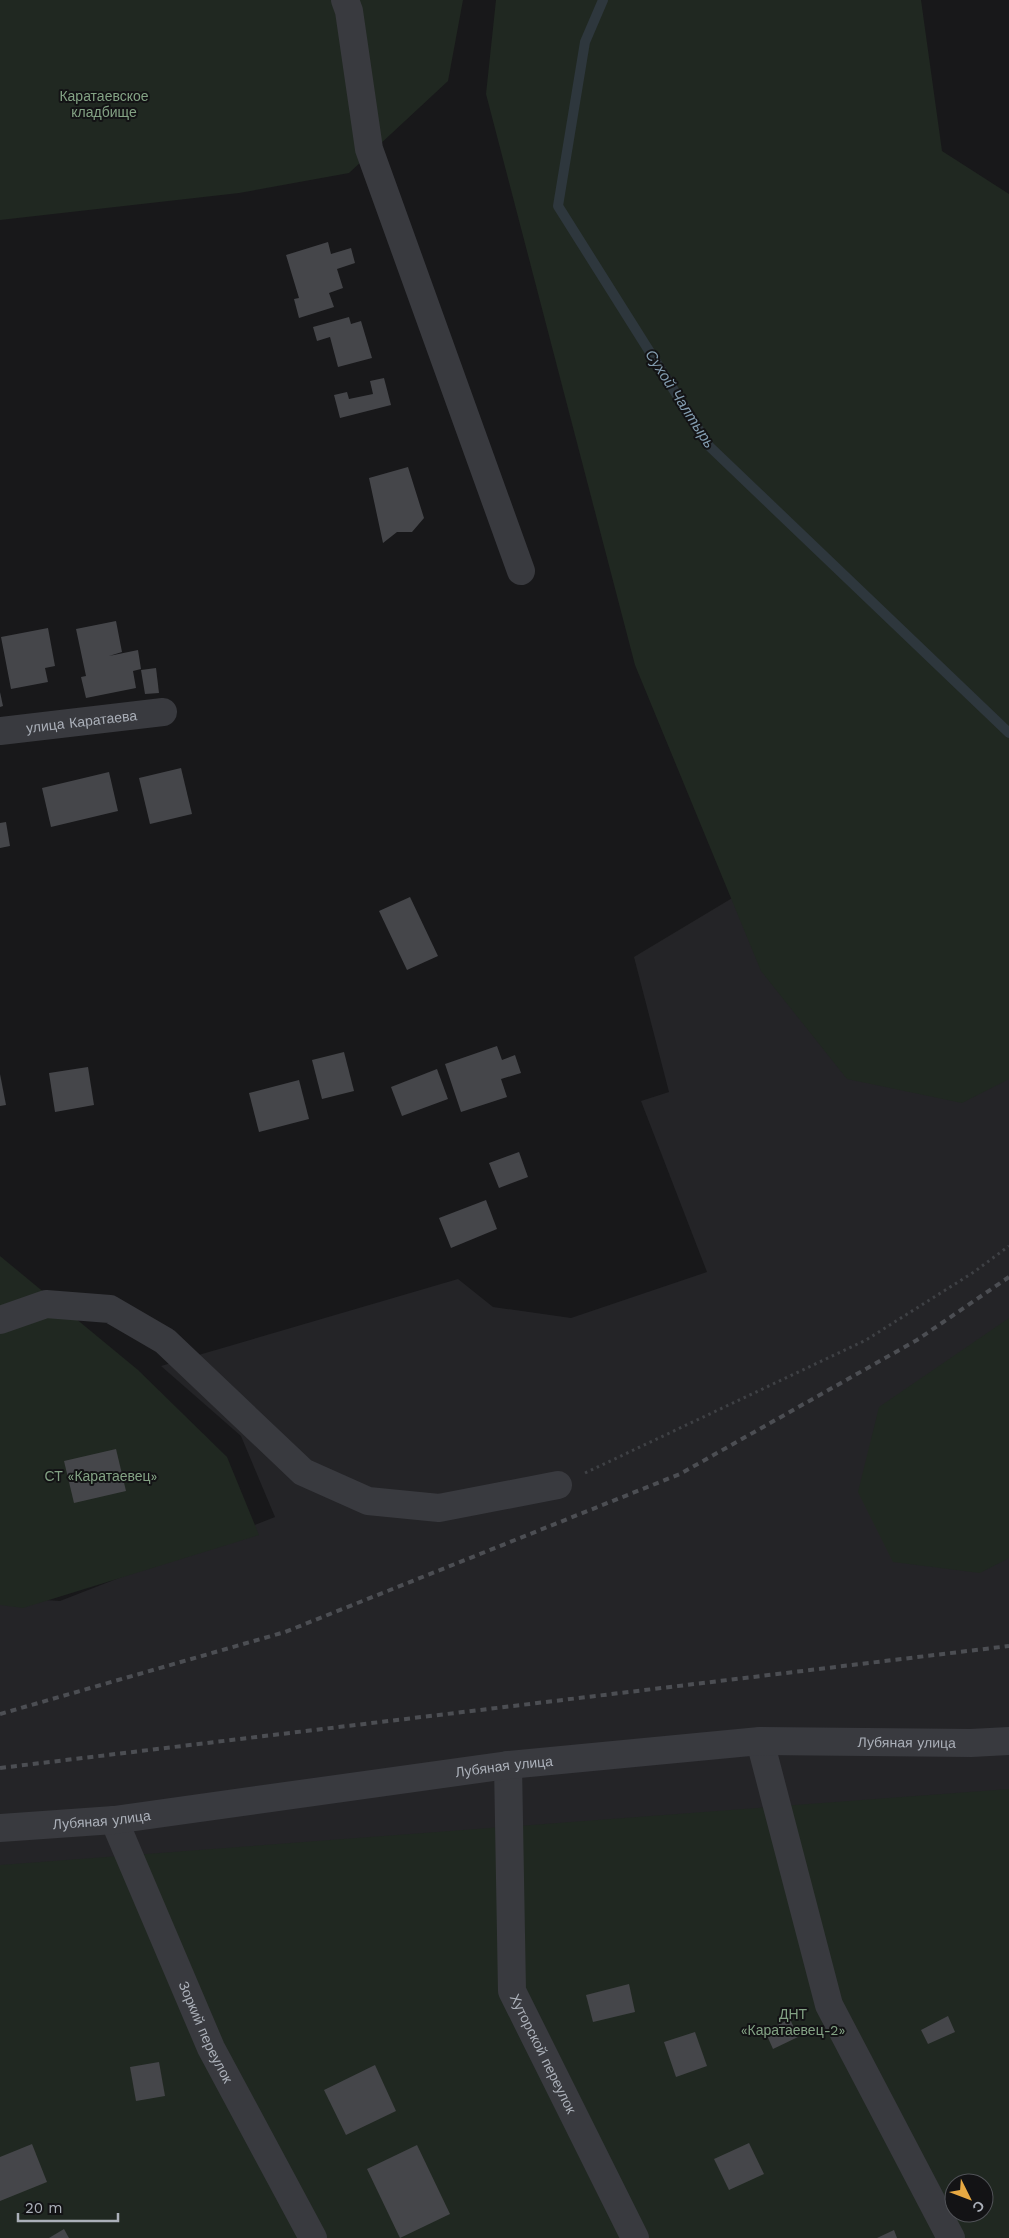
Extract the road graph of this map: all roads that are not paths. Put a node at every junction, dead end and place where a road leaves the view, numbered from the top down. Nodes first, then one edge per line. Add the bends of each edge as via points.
1 (345, 0) edge
2 (521, 570) dead end
3 (164, 712) dead end
4 (0, 731) edge
5 (0, 1320) edge
6 (558, 1485) road end
7 (760, 1741) junction
8 (1009, 1741) edge
9 (508, 1765) junction
10 (114, 1820) junction
11 (0, 1828) edge
12 (313, 2238) edge
13 (635, 2238) edge
14 (951, 2238) edge

1 - 2 street via 369,149
3 - 4 street, улица Каратаева
5 - 6 street via 46,1304 110,1309 165,1341 303,1472 368,1501 439,1508
7 - 8 street, Лубяная улица
7 - 9 street, Лубяная улица
7 - 14 street via 829,2005
9 - 10 street, Лубяная улица
9 - 13 street, Хуторской переулок via 512,1991
10 - 11 street, Лубяная улица
10 - 12 street, Зоркий переулок via 211,2048

